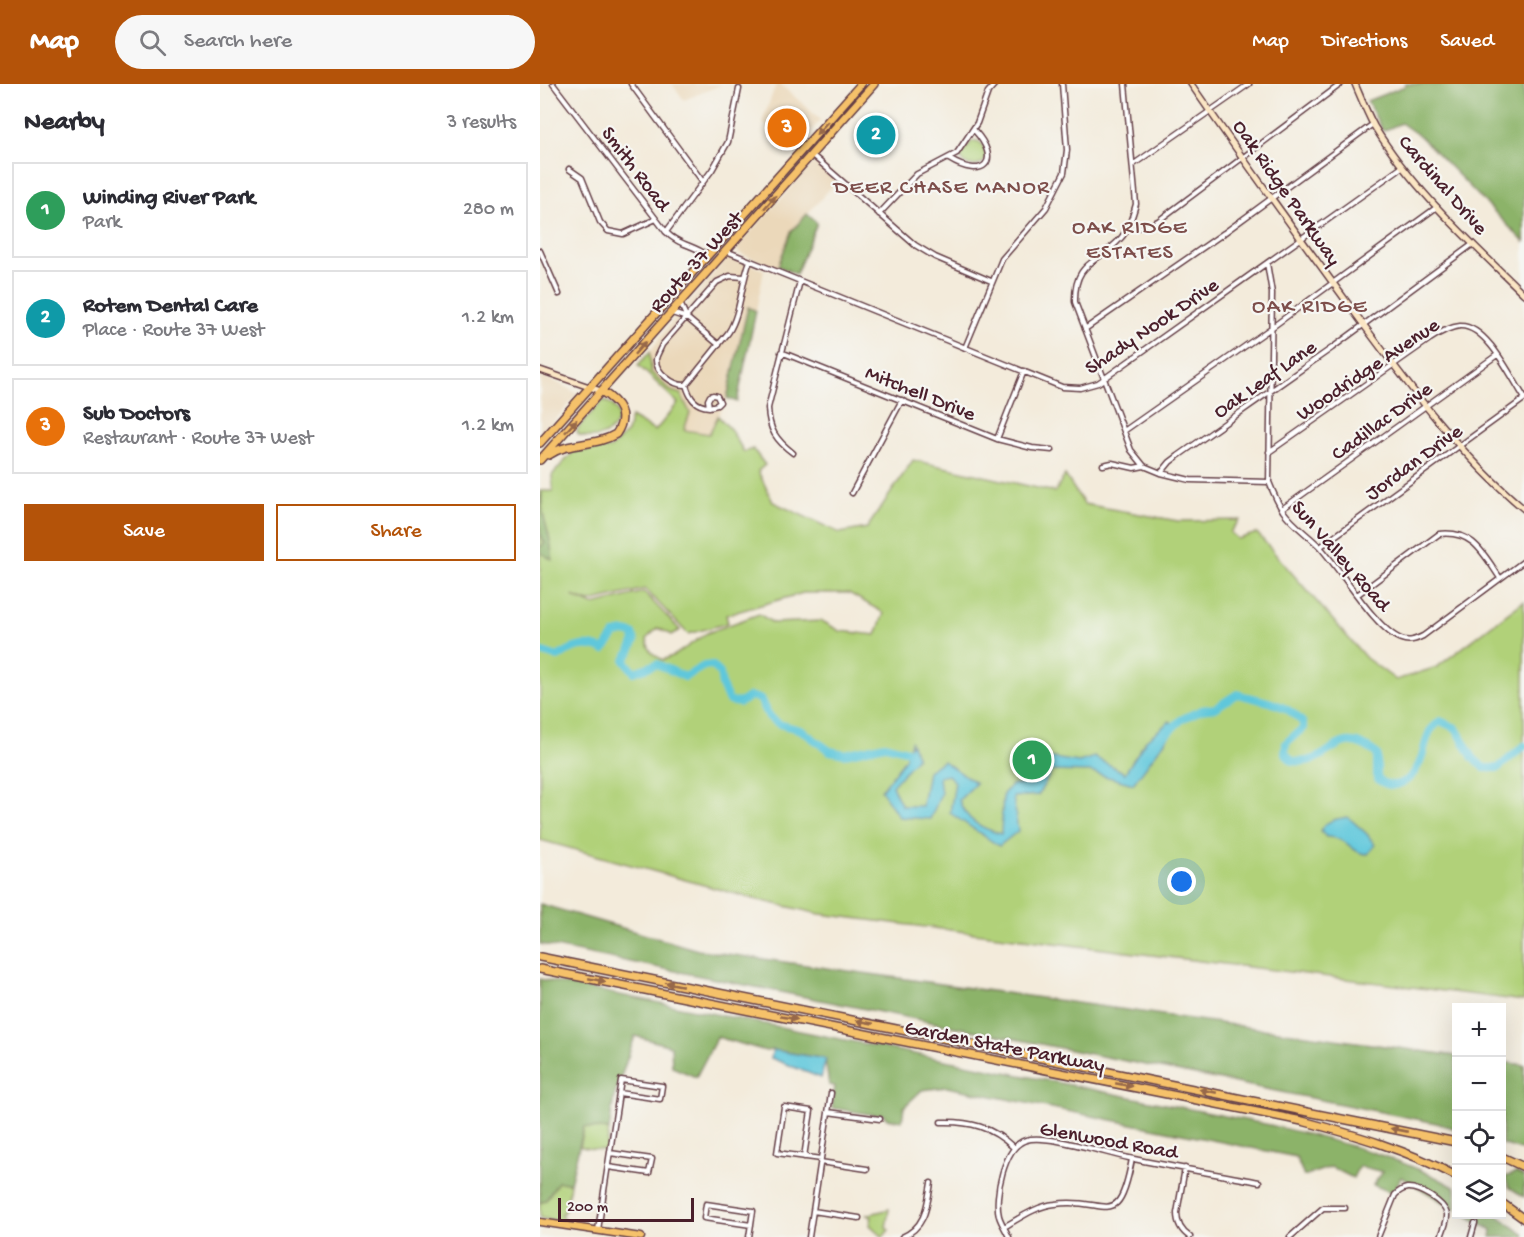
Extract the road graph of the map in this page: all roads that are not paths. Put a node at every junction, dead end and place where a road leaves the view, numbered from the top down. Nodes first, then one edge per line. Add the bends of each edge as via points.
1 (553, 84) edge
2 (631, 84) edge
3 (861, 84) edge
4 (874, 84) edge
5 (995, 84) edge
6 (1062, 84) edge
7 (1125, 84) edge
8 (1191, 84) edge
9 (1249, 84) edge
10 (1341, 84) edge
11 (1355, 84) edge
12 (739, 89) dead end
13 (1210, 111) junction
14 (1373, 124) junction
15 (974, 130) junction
16 (812, 155) junction
17 (1243, 157) junction
18 (949, 159) junction
19 (1134, 164) junction
20 (1402, 167) junction
21 (569, 169) dead end
22 (703, 182) junction
23 (1273, 197) junction
24 (1438, 206) junction
25 (879, 214) junction
26 (656, 219) junction
27 (1127, 228) junction
28 (666, 232) junction
29 (1301, 238) junction
30 (1473, 244) junction
31 (540, 250) edge
32 (726, 251) junction
33 (708, 256) junction
34 (750, 261) junction
35 (1267, 263) junction
36 (744, 277) junction
37 (800, 281) junction
38 (991, 281) junction
39 (1332, 283) junction
40 (559, 294) dead end
41 (1524, 294) edge
42 (680, 303) junction
43 (671, 313) junction
44 (687, 318) junction
45 (1364, 325) junction
46 (1271, 328) junction
47 (1084, 329) junction
48 (718, 345) junction
49 (965, 348) junction
50 (782, 352) junction
51 (1497, 355) junction
52 (1394, 365) junction
53 (540, 370) edge
54 (1024, 371) junction
55 (1104, 379) junction
56 (686, 385) junction
57 (590, 386) junction
58 (601, 391) junction
59 (1270, 393) junction
60 (1524, 398) edge
61 (902, 400) junction
62 (1426, 406) junction
63 (709, 407) dead end
64 (1124, 431) junction
65 (997, 439) junction
66 (540, 443) edge
67 (1459, 446) junction
68 (1052, 450) dead end
69 (1269, 452) junction
70 (793, 453) dead end
71 (540, 462) edge
72 (1103, 465) dead end
73 (1144, 466) junction
74 (1161, 473) junction
75 (1269, 482) junction
76 (852, 492) dead end
77 (1282, 509) junction
78 (1524, 509) edge
79 (1320, 547) junction
80 (1524, 561) edge
81 (1500, 578) junction
82 (1357, 595) junction
83 (540, 957) edge
84 (540, 969) edge
85 (619, 1093) junction
86 (831, 1093) dead end
87 (828, 1112) junction
88 (880, 1119) dead end
89 (940, 1122) dead end
90 (1452, 1141) edge
91 (1013, 1148) junction
92 (610, 1153) junction
93 (804, 1157) junction
94 (1132, 1159) junction
95 (1506, 1159) edge
96 (820, 1161) junction
97 (608, 1167) junction
98 (1185, 1167) junction
99 (1524, 1167) edge
100 (867, 1169) dead end
101 (1452, 1174) edge
102 (1259, 1182) dead end
103 (931, 1183) dead end
104 (1506, 1206) edge
105 (1345, 1208) dead end
106 (813, 1211) junction
107 (859, 1218) dead end
108 (1524, 1219) edge
109 (540, 1222) edge
110 (1475, 1224) dead end
111 (751, 1225) junction
112 (1004, 1227) junction
113 (598, 1231) junction
114 (641, 1237) edge
115 (749, 1237) edge
116 (809, 1237) edge
117 (902, 1237) edge
118 (1009, 1237) edge
119 (1190, 1237) edge
120 (1290, 1237) edge
121 (1378, 1237) edge
122 (1441, 1237) edge
123 (1471, 1237) edge

1 - 26 street, Smith Road
2 - 22 street
3 -> 33 highway, Route 37 West
4 - 16 highway, Route 37 West
5 - 15 street via 988,92
6 - 38 street via 1067,150 1064,173 1046,208 1010,248
7 - 19 street
8 - 13 main road, Oak Ridge Parkway
9 - 13 street
10 - 17 street
11 - 14 main road, Cardinal Drive
12 - 22 street via 728,142
13 - 17 main road, Oak Ridge Parkway
13 - 19 street
14 - 20 main road, Cardinal Drive
14 - 23 street
15 - 18 street
15 - 18 street via 988,148 985,163 975,169
16 - 25 street
32 -> 16 highway, Route 37 West
17 - 23 main road, Oak Ridge Parkway
17 - 27 street via 1158,221
18 - 25 street via 917,174
19 - 27 street via 1136,204
20 - 24 main road, Cardinal Drive
20 - 29 street, Shady Nook Drive
21 - 26 street via 582,178 600,222 608,231 623,234
22 - 28 street
23 - 29 main road, Oak Ridge Parkway
23 - 47 street
24 - 30 main road, Cardinal Drive
24 - 39 street
25 - 38 street via 926,253
26 - 28 street, Smith Road
27 - 47 street via 1110,248 1086,265 1077,281 1076,302
28 - 33 street, Smith Road via 678,243 700,249
29 - 35 street, Shady Nook Drive
29 - 39 main road, Oak Ridge Parkway
30 - 41 main road, Cardinal Drive
30 - 45 street, Oak Leaf Lane
31 - 40 street
32 - 34 street, Shady Nook Drive
32 - 42 highway, Route 37 West
33 - 57 highway, Route 37 West
34 - 36 street
34 - 37 street, Shady Nook Drive
35 - 46 street, Sun Valley Road via 1272,293
35 - 55 street, Shady Nook Drive
36 - 44 street via 721,279
36 - 48 street via 733,325
37 - 49 street, Shady Nook Drive
37 - 50 street
38 - 49 street
39 - 45 main road, Oak Ridge Parkway
39 - 46 street
42 - 43 highway, Route 37 West
42 - 44 street
43 - 44 street
58 -> 43 highway, Route 37 West
44 - 48 street
44 - 56 street via 662,345 656,359 669,380
45 - 52 main road, Oak Ridge Parkway
45 - 59 street, Oak Leaf Lane
46 - 59 street, Sun Valley Road
46 - 64 street
47 - 55 street
48 - 56 street
49 - 54 street, Shady Nook Drive
50 - 61 street, Mitchell Drive
50 - 70 street via 768,417 774,437
51 - 52 street, Woodridge Avenue via 1478,332 1464,326 1430,339
51 - 60 street, Woodridge Avenue
51 - 62 street, Cadillac Drive
52 - 62 main road, Oak Ridge Parkway
52 - 69 street, Woodridge Avenue
53 - 57 main road
54 - 55 street, Shady Nook Drive via 1071,388
54 - 65 street
55 - 64 street
56 - 63 street via 695,402
57 - 58 main road
57 - 66 highway, Route 37 West
71 -> 58 highway, Route 37 West
58 - 71 highway via 621,411 623,420 616,434 597,442 564,447
59 - 69 street, Sun Valley Road
59 - 74 street, Oak Leaf Lane via 1178,456
60 - 67 street, Jordan Drive
61 - 65 street, Mitchell Drive
61 - 76 street
62 - 67 main road, Oak Ridge Parkway
62 - 77 street, Cadillac Drive
64 - 73 street via 1131,450
65 - 68 street, Mitchell Drive
67 - 78 main road, Oak Ridge Parkway
67 - 79 street, Jordan Drive
69 - 75 street, Sun Valley Road
72 - 73 street
73 - 74 street
74 - 75 street via 1190,480
75 - 77 street, Sun Valley Road
77 - 79 street, Sun Valley Road
79 - 82 street, Sun Valley Road
80 - 81 street, Sun Valley Road
81 - 82 street, Sun Valley Road via 1413,641 1401,639 1386,629
81 - 82 street via 1480,549 1466,538 1439,534
90 -> 83 highway, Garden State Parkway
84 -> 101 highway, Garden State Parkway via 1302,1121 1391,1146
85 - 85 street via 621,1080 662,1086 660,1099
85 - 92 street
86 - 87 street
87 - 88 street
87 - 96 street
89 - 91 street via 958,1121 987,1128
91 - 94 street, Glenwood Road via 1027,1140 1046,1140
91 - 112 street, Glenwood Road via 1006,1161 998,1203
92 - 97 street
92 - 97 street via 652,1159 650,1173
93 - 93 street via 777,1153 784,1107 811,1111
93 - 96 street
94 - 98 street, Glenwood Road
94 - 112 street via 1127,1186 1120,1201 1112,1206 1053,1204
95 - 99 highway
96 - 100 street
96 - 106 street
97 - 113 street
98 - 102 street, Glenwood Road
98 - 119 street via 1177,1220
103 - 117 street via 924,1218 914,1231
104 - 108 highway
105 - 120 street via 1323,1208
106 - 107 street
106 - 116 street
109 - 113 main road
110 - 123 street
111 - 111 street via 753,1211 706,1204 704,1218
111 - 115 street
112 - 118 street, Glenwood Road
113 - 114 main road
121 - 122 street via 1395,1195 1406,1188 1442,1205 1447,1219

